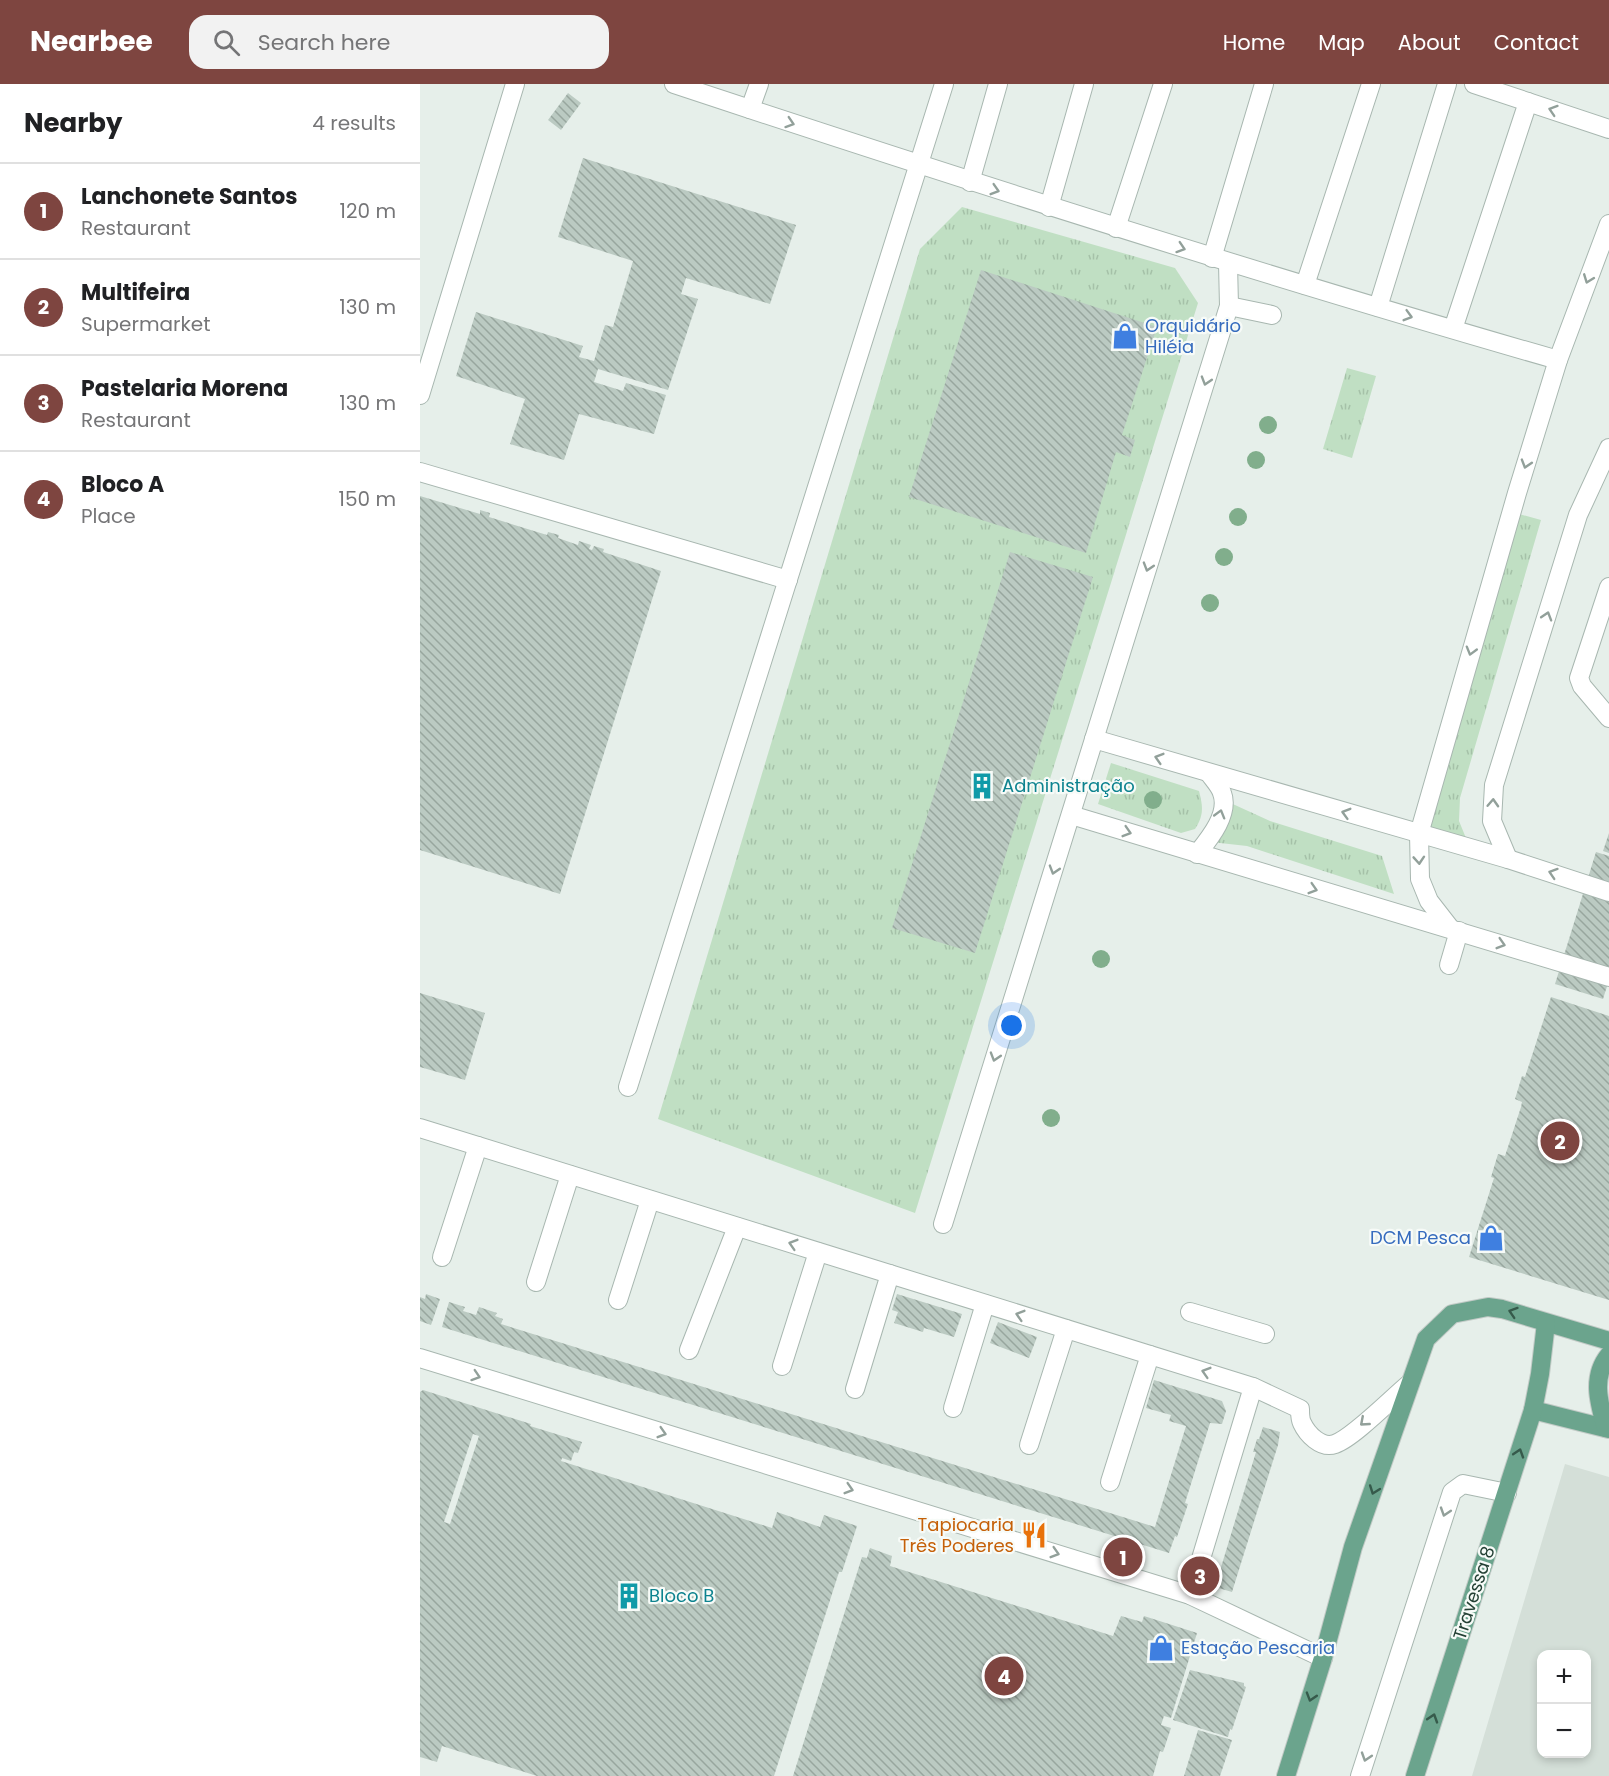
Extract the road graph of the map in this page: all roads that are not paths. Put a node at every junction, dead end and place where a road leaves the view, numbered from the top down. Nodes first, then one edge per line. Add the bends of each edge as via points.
1 (515, 84) edge
2 (675, 84) edge
3 (759, 84) edge
4 (944, 84) edge
5 (998, 84) edge
6 (1084, 84) edge
7 (1163, 84) edge
8 (1264, 84) edge
9 (1371, 84) edge
10 (1447, 84) edge
11 (1474, 84) edge
12 (710, 90) edge
13 (1528, 102) junction
14 (750, 109) junction
15 (1609, 129) edge
16 (920, 166) junction
17 (970, 182) junction
18 (1050, 207) junction
19 (1609, 224) edge
20 (1116, 228) junction
21 (1220, 260) junction
22 (1305, 285) junction
23 (1229, 306) junction
24 (1378, 307) junction
25 (1272, 315) dead end
26 (1453, 329) junction
27 (1558, 360) junction
28 (420, 395) edge
29 (1609, 448) edge
30 (420, 472) edge
31 (788, 580) junction
32 (1609, 587) edge
33 (1609, 718) edge
34 (1094, 739) junction
35 (1209, 773) junction
36 (1071, 814) junction
37 (1419, 834) junction
38 (1197, 854) junction
39 (1508, 859) junction
40 (1609, 892) edge
41 (1454, 930) junction
42 (1449, 965) dead end
43 (1609, 977) edge
44 (627, 1087) dead end
45 (420, 1128) edge
46 (478, 1146) junction
47 (570, 1175) junction
48 (650, 1200) junction
49 (943, 1224) dead end
50 (737, 1227) junction
51 (818, 1252) junction
52 (442, 1257) dead end
53 (890, 1274) junction
54 (536, 1282) dead end
55 (618, 1300) dead end
56 (985, 1304) junction
57 (1190, 1312) dead end
58 (1546, 1323) junction
59 (1066, 1329) junction
60 (1265, 1334) dead end
61 (1609, 1341) edge
62 (689, 1350) dead end
63 (1150, 1355) junction
64 (1609, 1355) edge
65 (420, 1358) edge
66 (782, 1366) dead end
67 (1409, 1384) junction
68 (1253, 1387) junction
69 (855, 1389) dead end
70 (952, 1408) dead end
71 (1533, 1410) junction
72 (1607, 1429) edge
73 (1029, 1445) dead end
74 (1110, 1482) dead end
75 (1507, 1493) junction
76 (1190, 1595) junction
77 (1323, 1658) junction
78 (1416, 1775) edge
79 (1286, 1776) edge
80 (1360, 1776) edge

1 - 28 lane
2 - 12 lane
3 - 14 lane
4 - 16 lane
5 - 17 lane
6 - 18 lane
7 - 20 lane
8 - 21 lane
9 - 22 lane
10 - 24 lane
11 - 13 lane
12 - 14 lane
15 -> 13 lane
13 - 26 lane
14 -> 16 lane
16 - 17 lane
16 - 31 lane
17 -> 18 lane
18 - 20 lane
19 -> 27 lane
20 -> 21 lane
21 - 22 lane
21 - 23 lane
22 - 24 lane
23 - 25 lane
23 -> 34 lane
24 -> 26 lane
26 - 27 lane
27 -> 37 lane
39 -> 29 lane via 1492,821 1494,785 1578,515
30 - 31 lane
31 - 44 lane
32 - 33 lane via 1579,678 1581,686
35 -> 34 lane
34 - 36 lane
37 -> 35 lane
38 -> 35 lane via 1220,821 1223,810 1223,795
36 -> 38 lane
36 -> 49 lane
37 - 39 lane
37 -> 41 lane via 1420,879 1429,901
38 -> 41 lane
40 -> 39 lane
41 - 42 lane
41 -> 43 lane
45 - 46 lane
46 - 47 lane
46 - 52 lane
47 - 48 lane
47 - 54 lane
48 - 50 lane
48 - 55 lane
51 -> 50 lane
50 - 62 lane
51 - 53 lane
51 - 66 lane
53 - 56 lane
53 - 69 lane
59 -> 56 lane
56 - 70 lane
57 - 60 lane
58 - 61 main road
58 -> 67 main road via 1488,1307 1452,1314 1426,1339
58 - 71 main road, Travessa 8
59 - 63 lane
59 - 73 lane
68 -> 63 lane
63 - 74 lane
64 - 72 main road via 1602,1365 1598,1396
65 -> 76 lane
67 -> 68 lane via 1347,1437 1329,1445 1317,1442 1310,1434 1301,1422 1300,1408
67 -> 77 main road via 1353,1547
68 - 76 lane
71 - 72 main road
75 -> 71 main road, Travessa 8
78 -> 75 main road, Travessa 8
75 -> 80 lane via 1462,1484 1452,1492
76 - 77 lane
77 -> 79 main road

